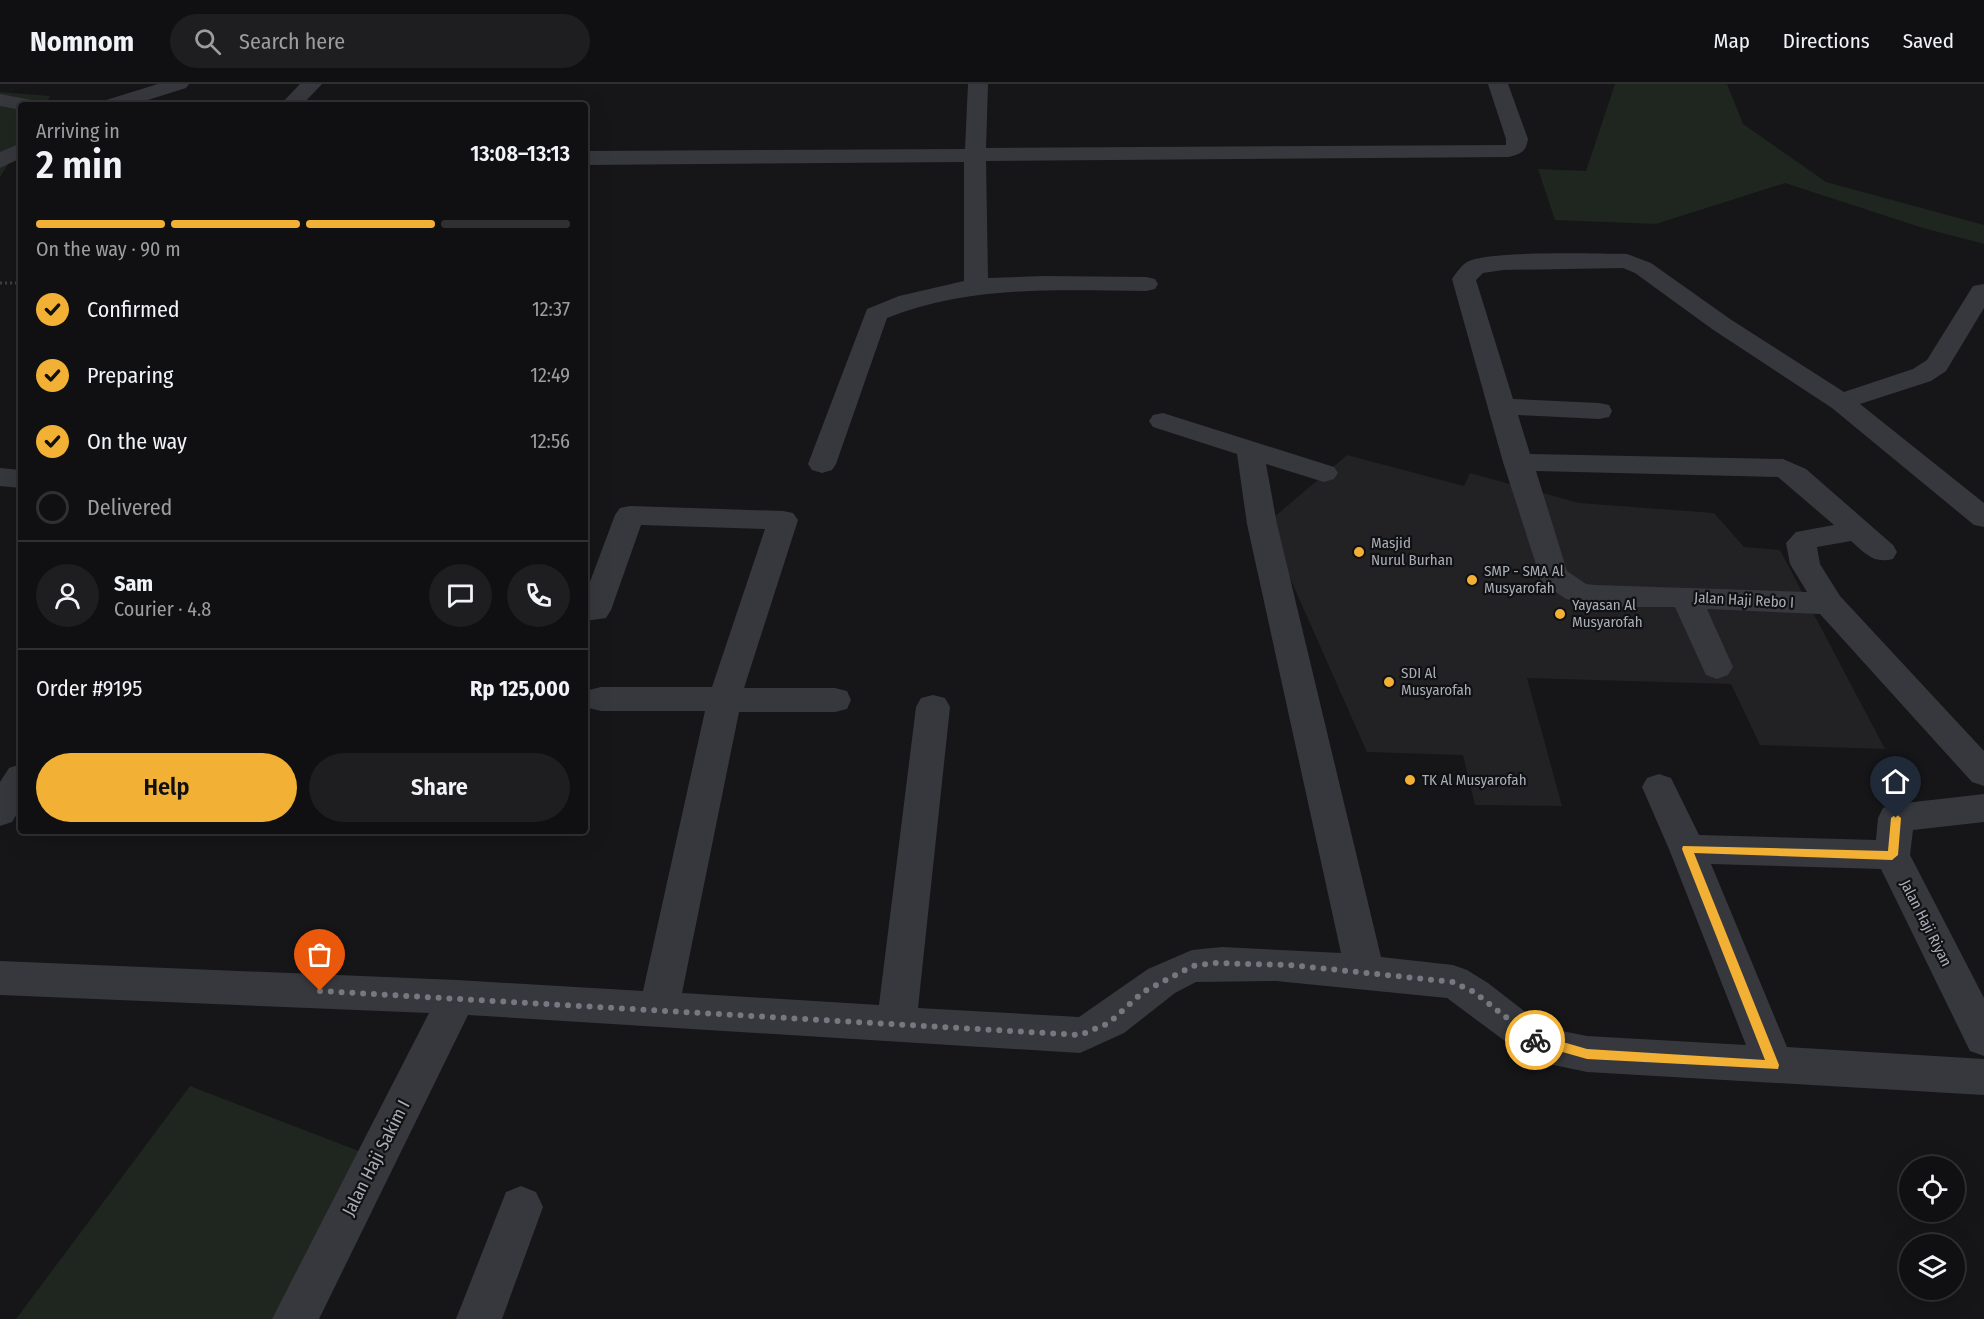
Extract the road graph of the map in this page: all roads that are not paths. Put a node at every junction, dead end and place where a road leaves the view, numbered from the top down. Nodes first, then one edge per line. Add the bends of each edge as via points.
1 (179, 84) edge
2 (312, 84) edge
3 (978, 84) edge
4 (1498, 84) edge
5 (0, 100) edge
6 (120, 102) edge
7 (293, 102) edge
8 (18, 103) edge
9 (18, 151) edge
10 (975, 155) junction
11 (588, 158) edge
12 (0, 161) edge
13 (1146, 284) dead end
14 (976, 286) junction
15 (1982, 291) dead end
16 (1841, 402) junction
17 (1500, 406) junction
18 (1599, 411) dead end
19 (1162, 421) dead end
20 (1250, 451) junction
21 (1517, 462) junction
22 (822, 464) dead end
23 (1324, 473) dead end
24 (0, 477) edge
25 (18, 479) edge
26 (1984, 518) edge
27 (1858, 530) junction
28 (1882, 552) dead end
29 (1686, 597) junction
30 (1829, 604) junction
31 (590, 610) edge
32 (1717, 667) dead end
33 (725, 698) junction
34 (601, 699) dead end
35 (836, 700) dead end
36 (933, 707) dead end
37 (1984, 773) edge
38 (18, 782) edge
39 (1659, 787) dead end
40 (1984, 808) edge
41 (0, 812) edge
42 (1687, 849) junction
43 (1892, 855) junction
44 (1365, 972) junction
45 (0, 978) edge
46 (458, 997) junction
47 (659, 1010) junction
48 (897, 1023) junction
49 (1984, 1038) edge
50 (1773, 1065) junction
51 (1984, 1077) edge
52 (521, 1207) dead end
53 (295, 1319) edge
54 (479, 1319) edge

1 - 6 street
2 - 7 street
3 - 10 street
4 - 10 street via 1516,139 1516,148 1509,151
5 - 8 street
9 - 12 street
10 - 11 street
10 - 14 street
13 - 14 street
14 - 22 street via 923,294 876,314
15 - 16 street via 1937,365 1922,375
16 - 17 street, Jalan Haji Rebo I via 1643,268 1627,261 1607,261 1503,263 1475,267 1464,279
16 - 26 street
17 - 18 street
17 - 21 street, Jalan Haji Rebo I
19 - 20 street
20 - 23 street
20 - 44 street via 1262,524
21 - 27 street via 1783,468
21 - 29 street, Jalan Haji Rebo I via 1553,576 1563,584 1595,596
24 - 25 street
27 - 28 street
27 - 30 street via 1801,543 1805,564
29 - 30 street, Jalan Haji Rebo I
29 - 32 street
30 - 37 street
31 - 33 street via 630,515 783,519
33 - 34 street
33 - 35 street
33 - 47 street
36 - 48 street
38 - 41 street
39 - 42 street
40 - 43 street via 1896,818
42 - 43 street
42 - 50 street
43 - 49 street, Jalan Haji Riyan
44 - 48 street via 1290,965 1193,966 1143,992 1109,1023 1080,1035
44 - 50 street via 1453,982 1474,992 1529,1038 1558,1048 1587,1054
45 - 46 street
46 - 47 street
46 - 53 street, Jalan Haji Sakim I
47 - 48 street
50 - 51 street
52 - 54 street

